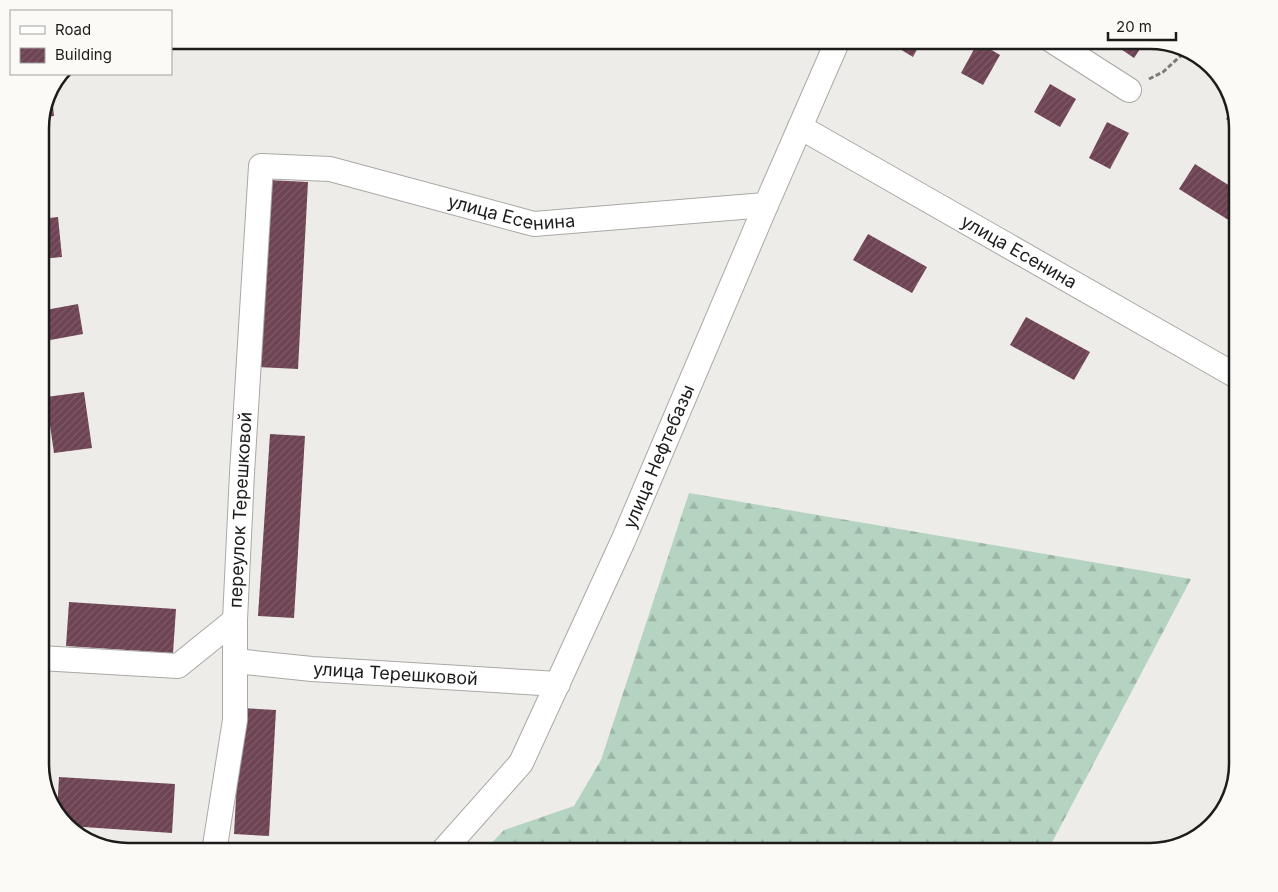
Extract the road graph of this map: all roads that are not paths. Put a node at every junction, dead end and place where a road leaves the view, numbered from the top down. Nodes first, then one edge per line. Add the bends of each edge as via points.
1 (834, 49) edge
2 (1065, 49) edge
3 (1129, 90) road end
4 (800, 127) junction
5 (260, 166) joint
6 (766, 205) junction
7 (1229, 372) edge
8 (235, 620) junction
9 (49, 659) edge
10 (235, 661) junction
11 (558, 684) junction
12 (215, 843) edge
13 (450, 843) edge

1 - 4 street, улица Нефтебазы
2 - 3 street
4 - 6 street, улица Нефтебазы
4 - 7 street, улица Есенина
5 - 6 street, улица Есенина via 330,169 534,224
5 - 8 street, переулок Терешковой
6 - 11 street, улица Нефтебазы via 623,541
8 - 9 street via 178,666
8 - 10 street, переулок Терешковой
10 - 11 street, улица Терешковой via 312,669
10 - 12 street, переулок Терешковой via 235,720
11 - 13 street, улица Нефтебазы via 521,763

